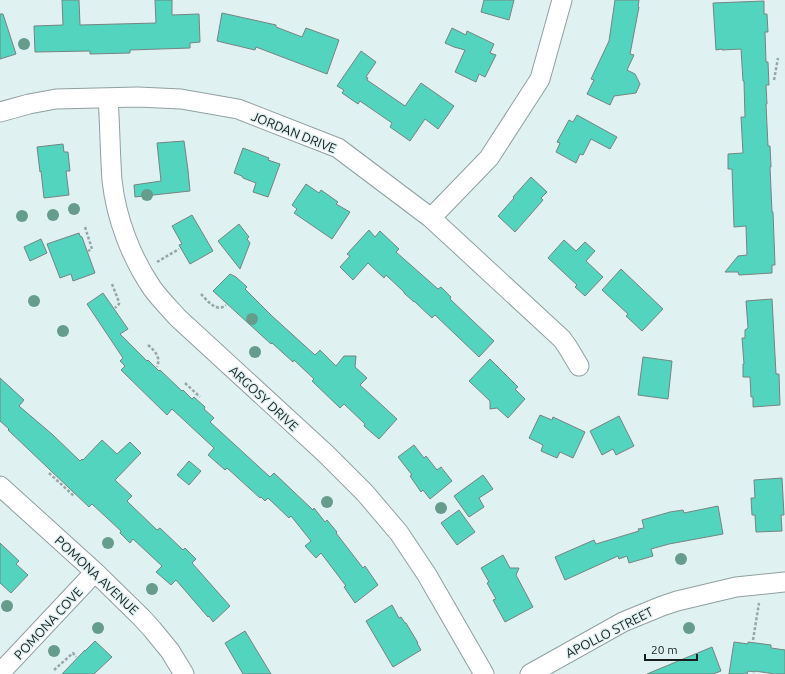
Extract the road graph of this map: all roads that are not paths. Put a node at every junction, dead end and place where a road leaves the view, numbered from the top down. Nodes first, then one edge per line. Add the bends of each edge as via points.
1 (562, 0) edge
2 (108, 98) junction
3 (0, 112) edge
4 (431, 218) junction
5 (579, 366) dead end
6 (0, 486) edge
7 (95, 572) junction
8 (785, 582) edge
9 (0, 673) edge
10 (184, 674) edge
11 (484, 674) edge
12 (530, 674) edge

1 - 4 street via 540,79 489,158
2 - 3 street, JORDAN DRIVE via 56,99
2 - 4 street, JORDAN DRIVE via 181,99 238,109 338,148
2 - 11 street, ARGOSY DRIVE via 115,200 127,240 141,271 178,318 369,497 399,533 427,575
4 - 5 street, JORDAN DRIVE via 562,340
6 - 7 street, POMONA AVENUE
7 - 9 street, POMONA COVE
7 - 10 street, POMONA AVENUE via 152,629
8 - 12 street, APOLLO STREET via 736,587 662,606 623,622

